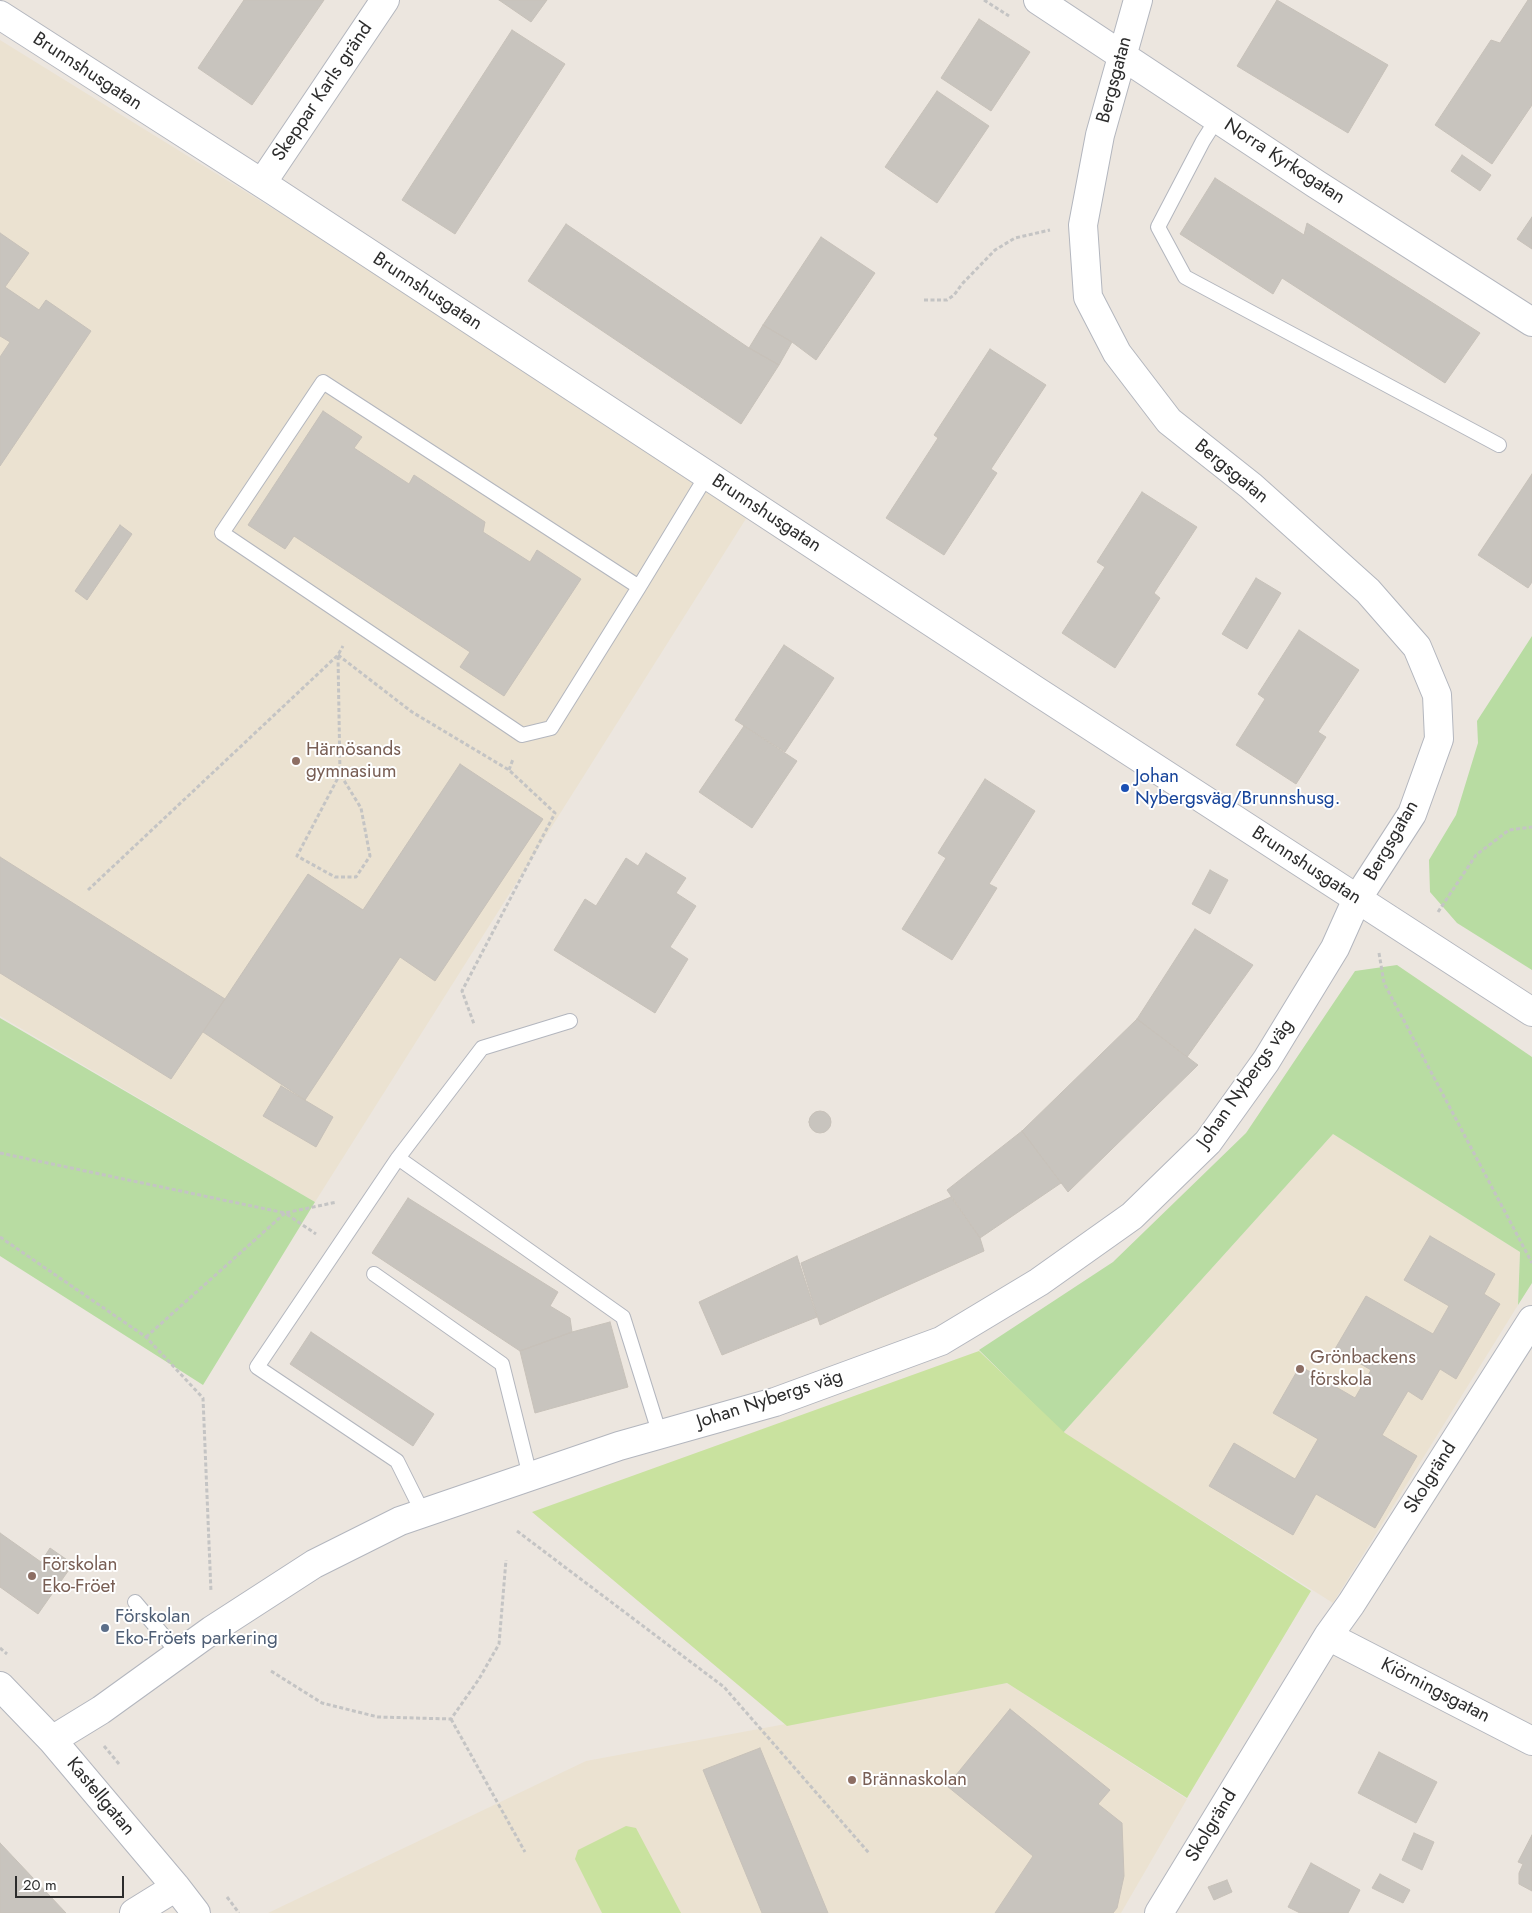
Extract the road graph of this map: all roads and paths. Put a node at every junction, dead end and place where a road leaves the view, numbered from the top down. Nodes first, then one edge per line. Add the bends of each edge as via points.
1 (385, 0) edge
2 (1038, 0) edge
3 (1138, 0) edge
4 (0, 16) edge
5 (1121, 56) junction
6 (1217, 119) junction
7 (262, 183) junction
8 (1083, 225) junction
9 (924, 300) dead end
10 (1532, 322) edge
11 (1499, 446) dead end
12 (707, 475) junction
13 (639, 587) junction
14 (356, 624) junction
15 (338, 655) junction
16 (340, 774) junction
17 (1532, 827) edge
18 (88, 890) dead end
19 (1357, 899) junction
20 (1420, 940) junction
21 (1378, 947) dead end
22 (1532, 1012) edge
23 (570, 1021) dead end
24 (482, 1048) junction
25 (0, 1153) edge
26 (398, 1158) junction
27 (373, 1195) junction
28 (285, 1213) junction
29 (0, 1237) edge
30 (1532, 1262) edge
31 (374, 1274) dead end
32 (1532, 1320) edge
33 (146, 1337) junction
34 (660, 1435) junction
35 (530, 1476) junction
36 (423, 1513) junction
37 (517, 1532) dead end
38 (506, 1560) dead end
39 (135, 1602) dead end
40 (212, 1630) junction
41 (1333, 1638) junction
42 (179, 1654) junction
43 (271, 1671) dead end
44 (0, 1686) edge
45 (451, 1719) junction
46 (52, 1740) junction
47 (1532, 1741) edge
48 (525, 1852) dead end
49 (869, 1853) dead end
50 (176, 1887) junction
51 (134, 1913) edge
52 (196, 1913) edge
53 (1159, 1913) edge

1 - 7 street, Skeppar Karls gränd
2 - 5 street, Norra Kyrkogatan
3 - 5 street, Bergsgatan
4 - 7 street, Brunnshusgatan
5 - 6 street, Norra Kyrkogatan
5 - 8 street, Bergsgatan via 1100,135
6 - 10 street, Norra Kyrkogatan
6 - 11 lane via 1158,227 1185,277
7 - 12 street, Brunnshusgatan
8 - 9 path via 1015,238 995,250 947,300
8 - 19 street, Bergsgatan via 1088,297 1117,354 1169,421 1252,486 1368,591 1417,647 1437,695 1439,739 1412,814
12 - 13 lane
12 - 19 street, Brunnshusgatan
13 - 14 lane via 551,728 522,735
13 - 14 lane via 323,382 222,533
14 - 15 path
15 - 16 path
15 - 18 path
15 - 24 path via 412,712 509,770 554,813 462,991
16 - 16 path via 297,856 335,877 356,877 370,856 361,808
17 - 20 path via 1509,830 1476,854
19 - 20 street, Brunnshusgatan
19 - 34 street, Johan Nybergs väg via 1335,948 1266,1061 1208,1142 1132,1216 1039,1282 941,1341 775,1402
20 - 22 street, Brunnshusgatan
21 - 30 path via 1384,983
23 - 24 lane
24 - 26 lane
25 - 28 path
26 - 27 lane
26 - 34 lane via 624,1317
27 - 28 path
27 - 36 lane via 257,1367 397,1461
28 - 33 path
29 - 33 path
31 - 35 lane via 502,1364
32 - 41 street, Skolgränd via 1351,1604
33 - 40 path via 204,1398
34 - 35 street, Johan Nybergs väg
35 - 36 street, Johan Nybergs väg
36 - 40 street, Johan Nybergs väg via 400,1521 314,1564
37 - 49 path via 724,1687
38 - 45 path via 499,1644
39 - 42 lane
40 - 42 street, Johan Nybergs väg
41 - 47 street, Kiörningsgatan
41 - 53 street, Skolgränd
42 - 46 street, Johan Nybergs väg via 101,1710
43 - 45 path via 322,1703 378,1717
44 - 46 street, Kastellgatan
45 - 48 path
46 - 50 street, Kastellgatan
50 - 51 street
50 - 52 street, Kastellgatan

